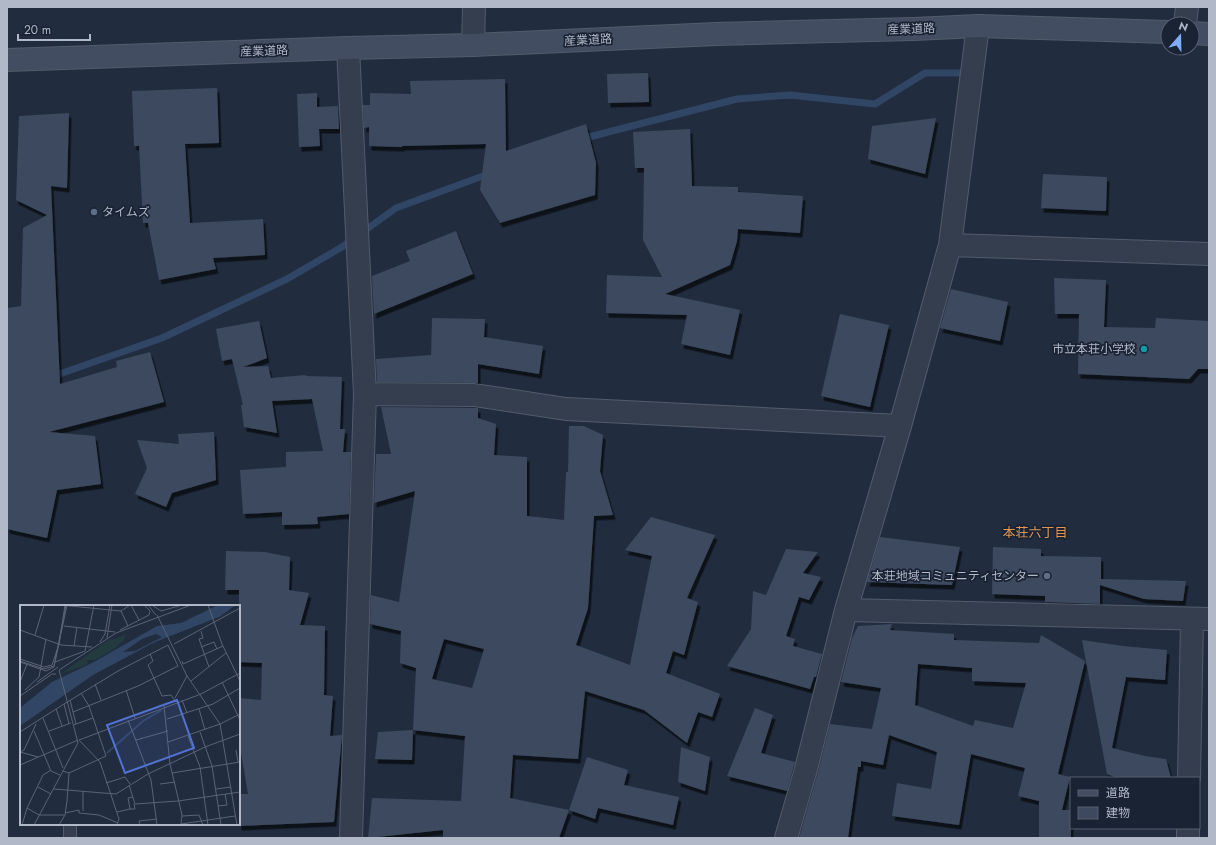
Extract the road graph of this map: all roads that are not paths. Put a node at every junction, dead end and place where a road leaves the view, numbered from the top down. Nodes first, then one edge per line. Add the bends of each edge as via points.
1 (474, 7) edge
2 (978, 26) junction
3 (1160, 32) edge
4 (473, 45) junction
5 (348, 48) junction
6 (7, 60) edge
7 (950, 245) junction
8 (1209, 254) edge
9 (365, 394) junction
10 (900, 426) junction
11 (846, 610) junction
12 (1201, 619) edge
13 (1189, 777) edge
14 (70, 825) edge
15 (70, 838) edge
16 (351, 838) edge
17 (786, 838) edge

1 - 4 street
2 - 3 street, 産業道路
2 - 4 street, 産業道路
2 - 7 street
4 - 5 street, 産業道路
5 - 6 street, 産業道路
5 - 9 street
7 - 8 street
7 - 10 street
9 - 10 street via 474,395 566,409
9 - 16 street
10 - 11 street
11 - 12 street
11 - 17 street
12 - 13 street
14 - 15 lane

